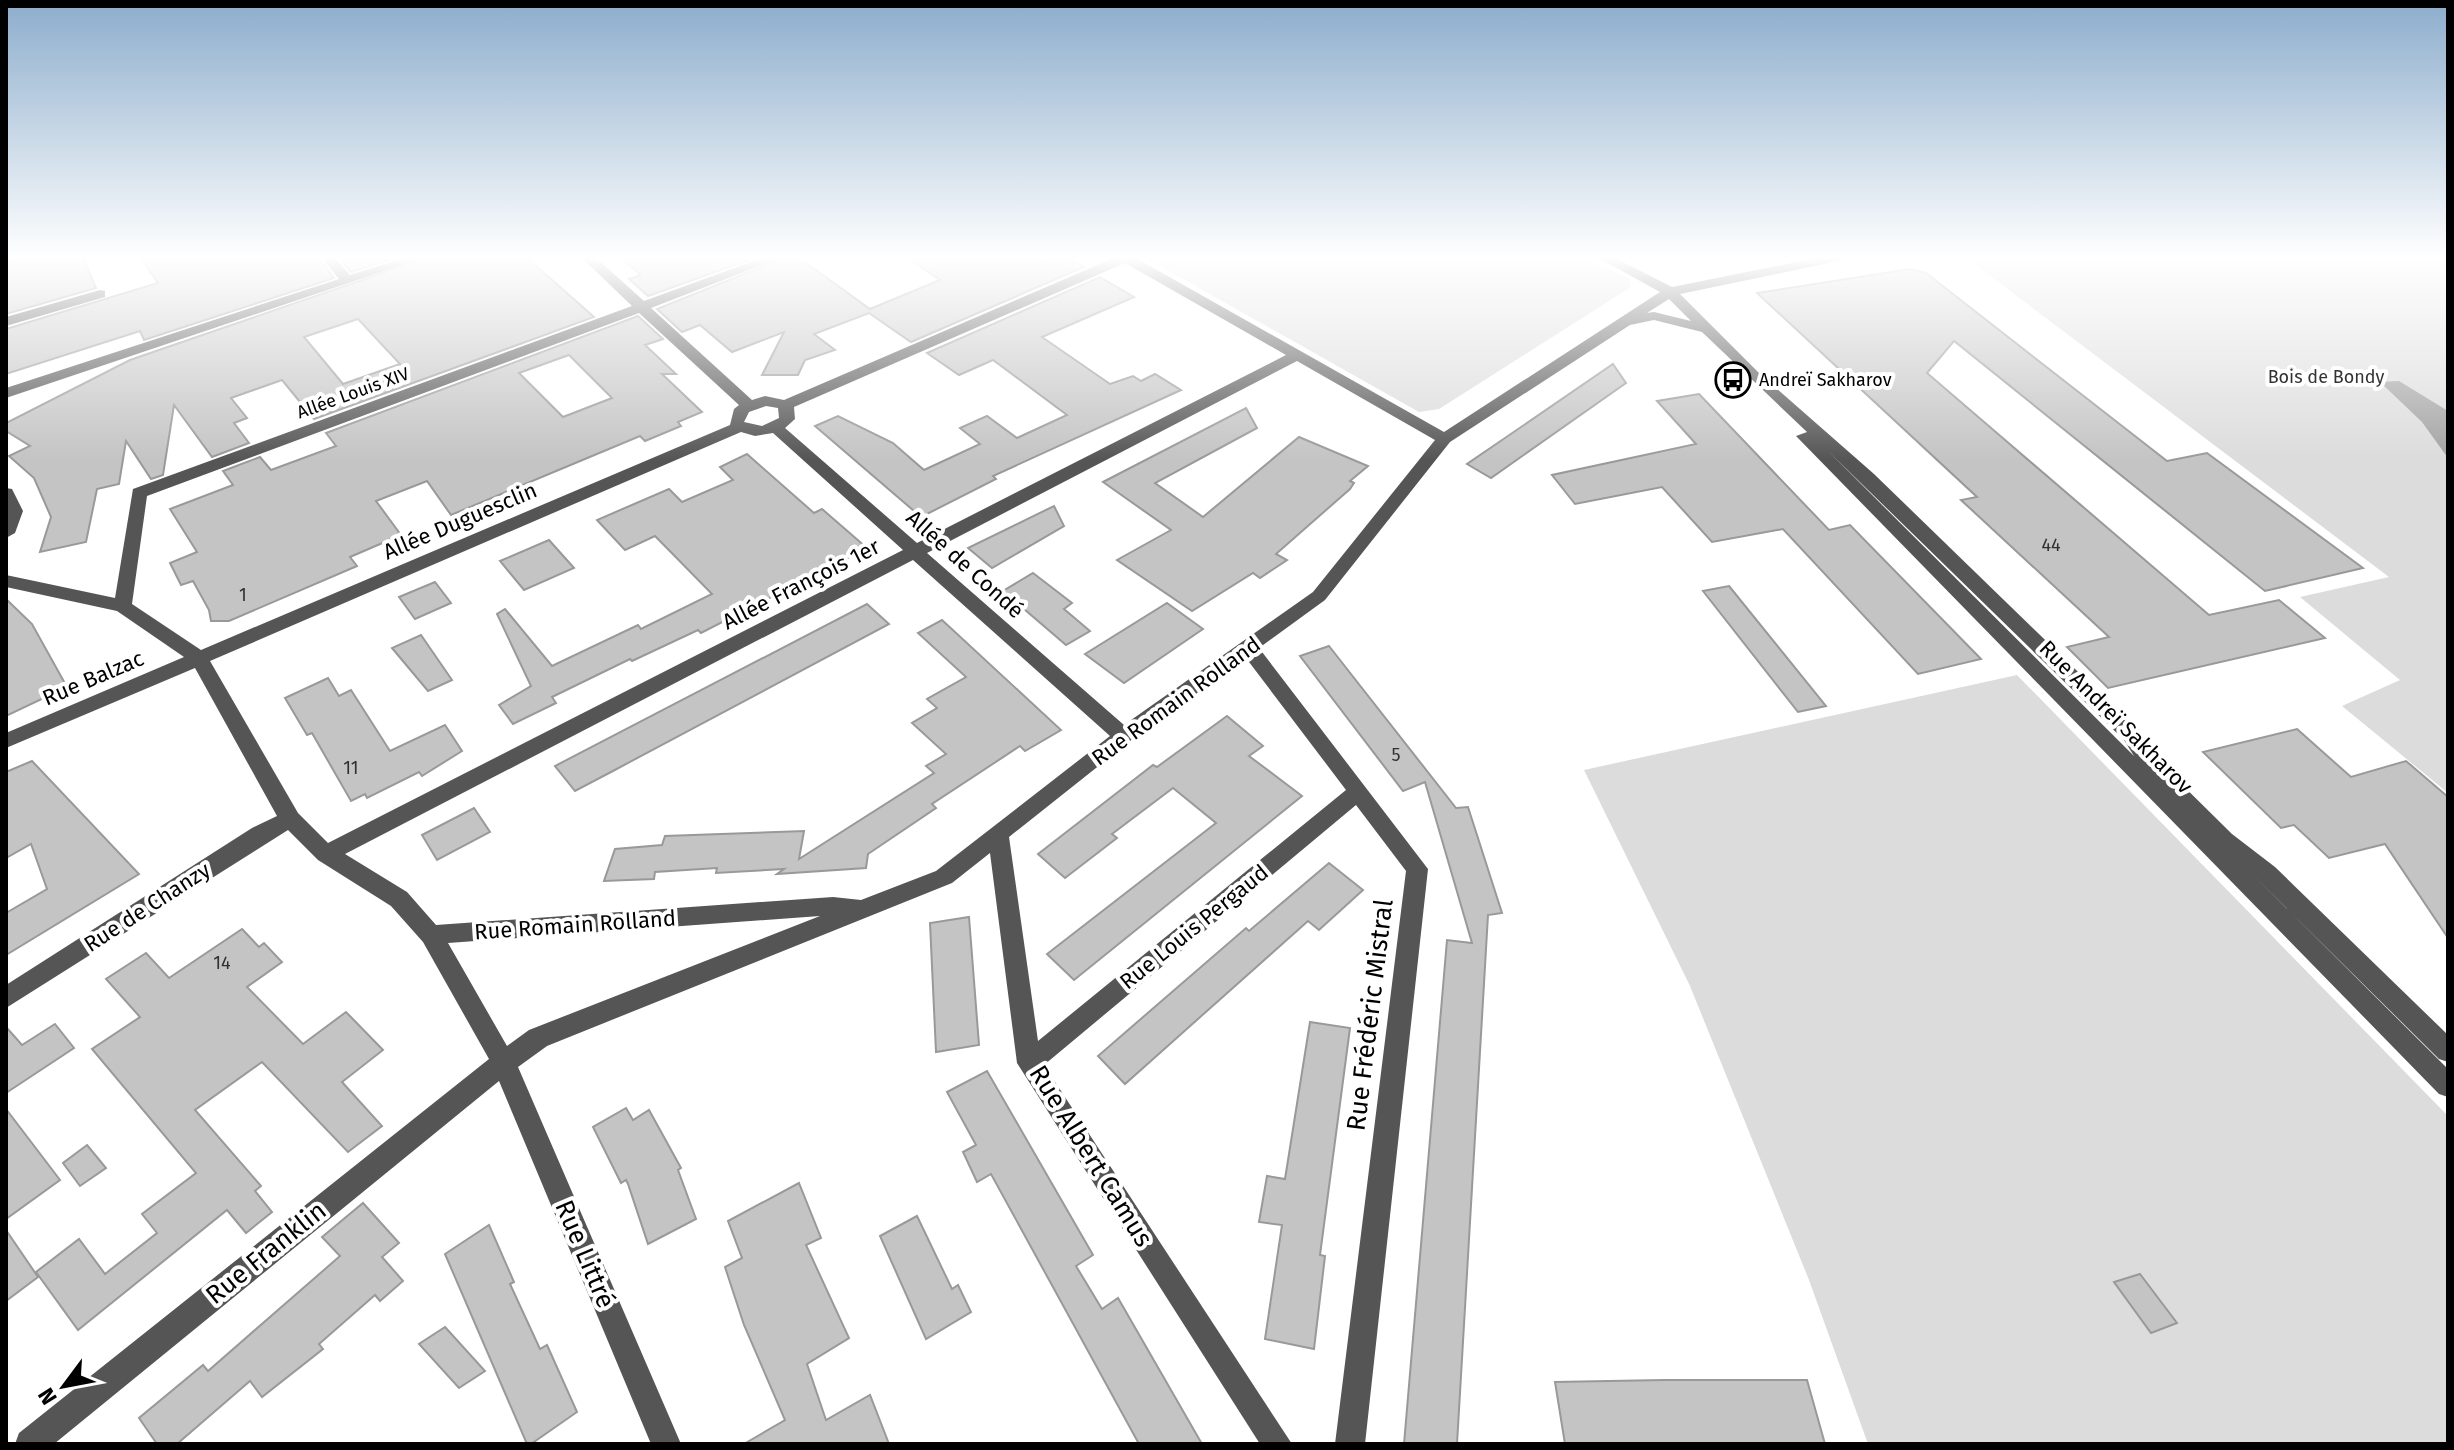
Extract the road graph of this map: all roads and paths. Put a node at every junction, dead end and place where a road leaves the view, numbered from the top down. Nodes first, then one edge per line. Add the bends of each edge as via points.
1 (212, 325) edge
2 (597, 325) edge
3 (660, 325) edge
4 (971, 325) edge
5 (1244, 325) edge
6 (1620, 325) edge
7 (1686, 325) edge
8 (1703, 325) edge
9 (1709, 331) junction
10 (1297, 355) junction
11 (1755, 377) junction
12 (6, 393) edge
13 (748, 405) junction
14 (786, 405) junction
15 (739, 427) junction
16 (775, 427) junction
17 (1444, 439) junction
18 (6, 493) edge
19 (6, 533) edge
20 (916, 552) junction
21 (6, 581) edge
22 (123, 606) junction
23 (1249, 648) junction
24 (199, 658) junction
25 (1123, 736) junction
26 (6, 741) edge
27 (1359, 791) junction
28 (290, 819) junction
29 (998, 833) junction
30 (326, 854) junction
31 (863, 909) junction
32 (431, 935) junction
33 (6, 998) edge
34 (2448, 1051) edge
35 (504, 1063) junction
36 (1029, 1063) junction
37 (2448, 1086) edge
38 (30, 1444) edge
39 (666, 1444) edge
40 (1277, 1444) edge
41 (1350, 1444) edge

1 - 12 street
2 - 22 street, Allée Louis XIV via 139,493
3 - 13 street
4 - 14 street
5 - 10 street
6 - 17 street, Rue Romain Rolland
7 - 9 street
8 - 9 street, Rue Andreï Sakharov
9 - 11 street, Rue Andreï Sakharov
10 - 17 street
10 - 20 street, Allée François 1er
11 - 34 street, Rue Andreï Sakharov via 1868,478 2131,735 2152,767 2224,840 2267,873
11 - 37 street, Rue Andreï Sakharov via 1810,444
13 - 14 street
13 - 15 street via 737,414
14 - 16 street via 787,419
15 - 16 street
15 - 24 street, Allée Duguesclin
16 - 20 street, Allée de Condé
17 - 23 street, Rue Romain Rolland via 1319,596
18 - 19 street via 14,511
20 - 25 street, Allée de Condé
20 - 30 street, Allée François 1er
21 - 22 street
22 - 24 street
23 - 25 street, Rue Romain Rolland
23 - 27 street, Rue Frédéric Mistral
24 - 26 street, Rue Balzac
24 - 28 street
25 - 29 street, Rue Romain Rolland
27 - 36 street, Rue Louis Pergaud
27 - 41 street, Rue Frédéric Mistral via 1417,869
28 - 30 street
28 - 33 street, Rue de Chanzy
29 - 31 street, Rue Romain Rolland via 944,877
29 - 36 street, Rue Albert Camus
30 - 32 street via 399,899
31 - 32 street, Rue Romain Rolland via 833,906
31 - 35 street, Rue Romain Rolland via 538,1038
32 - 35 street
35 - 38 street, Rue Franklin
35 - 39 street, Rue Littré
36 - 40 street, Rue Albert Camus

